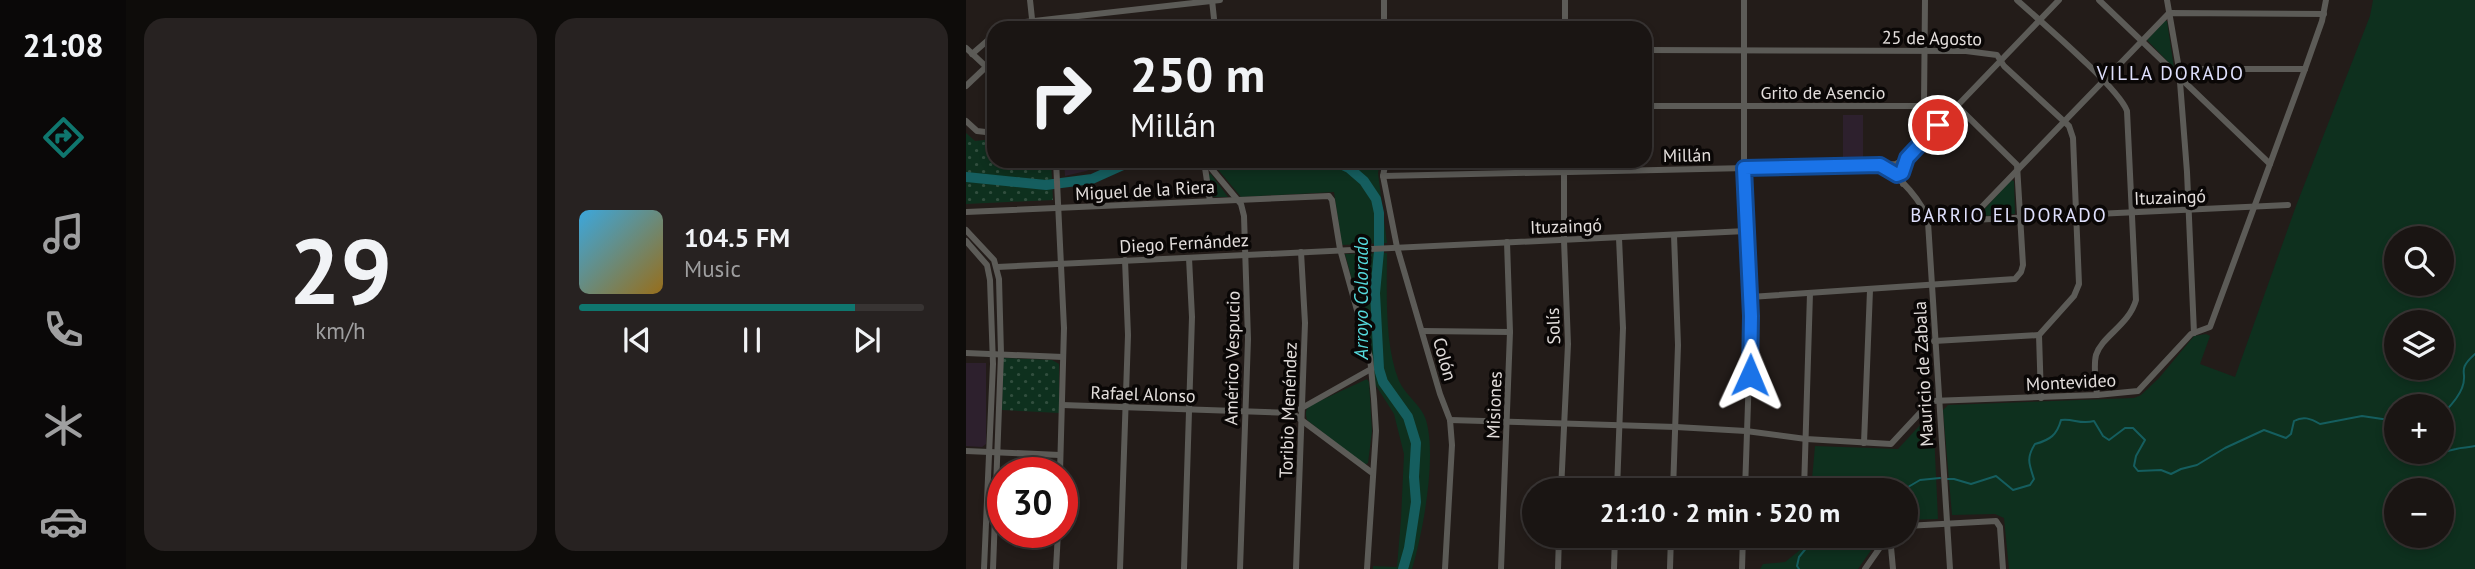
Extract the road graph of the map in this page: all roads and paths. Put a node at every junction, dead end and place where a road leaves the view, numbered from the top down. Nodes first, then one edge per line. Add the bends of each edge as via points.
1 (1030, 0) edge
2 (1214, 0) edge
3 (1384, 0) edge
4 (1565, 0) edge
5 (1744, 0) edge
6 (1925, 0) edge
7 (2017, 0) edge
8 (2059, 0) edge
9 (2099, 0) edge
10 (2167, 0) edge
11 (2326, 0) edge
12 (2169, 13) junction
13 (2324, 14) junction
14 (2039, 20) junction
15 (1033, 21) edge
16 (1062, 21) edge
17 (1214, 21) edge
18 (1384, 21) edge
19 (1565, 21) edge
20 (987, 39) edge
21 (2141, 41) junction
22 (1652, 50) edge
23 (969, 51) edge
24 (1744, 51) junction
25 (1924, 51) junction
26 (2000, 60) junction
27 (986, 67) joint
28 (2179, 69) junction
29 (2305, 69) junction
30 (2179, 78) junction
31 (2103, 81) junction
32 (966, 86) edge
33 (1652, 106) edge
34 (1744, 106) junction
35 (1924, 106) junction
36 (1953, 109) junction
37 (966, 121) edge
38 (2064, 121) junction
39 (987, 134) edge
40 (1907, 158) junction
41 (1896, 164) junction
42 (2270, 164) junction
43 (1880, 165) junction
44 (1056, 168) edge
45 (1205, 168) edge
46 (1210, 168) edge
47 (1384, 168) edge
48 (1744, 168) junction
49 (2018, 169) junction
50 (1564, 171) junction
51 (1896, 173) junction
52 (1382, 176) junction
53 (1236, 199) junction
54 (1210, 201) junction
55 (2288, 205) dead end
56 (2253, 208) junction
57 (1059, 209) junction
58 (2188, 210) junction
59 (966, 212) edge
60 (2132, 213) junction
61 (2076, 216) junction
62 (2020, 219) junction
63 (1972, 221) junction
64 (1928, 222) junction
65 (966, 230) edge
66 (1746, 231) junction
67 (1674, 235) junction
68 (1619, 237) junction
69 (1564, 240) junction
70 (966, 241) edge
71 (1507, 242) junction
72 (1397, 247) junction
73 (1372, 248) joint
74 (1340, 249) junction
75 (1301, 252) junction
76 (1245, 254) junction
77 (1189, 258) junction
78 (1125, 260) junction
79 (1061, 263) junction
80 (997, 267) junction
81 (1931, 286) junction
82 (1870, 290) junction
83 (1810, 293) junction
84 (1750, 297) junction
85 (1422, 331) junction
86 (1510, 332) junction
87 (2194, 333) junction
88 (2039, 335) junction
89 (1934, 341) junction
90 (966, 353) edge
91 (997, 354) junction
92 (1063, 358) junction
93 (1371, 369) junction
94 (2096, 395) junction
95 (2041, 398) junction
96 (1938, 403) junction
97 (1062, 405) junction
98 (1126, 407) junction
99 (1302, 408) junction
100 (1189, 410) junction
101 (1247, 411) junction
102 (1292, 413) junction
103 (1301, 420) junction
104 (1450, 420) junction
105 (1508, 421) junction
106 (1563, 422) junction
107 (1619, 425) junction
108 (1676, 427) junction
109 (1746, 431) junction
110 (1806, 439) junction
111 (1864, 443) junction
112 (966, 451) edge
113 (988, 452) junction
114 (997, 453) junction
115 (1060, 455) joint
116 (1371, 472) junction
117 (1561, 478) edge
118 (1617, 478) edge
119 (1674, 478) edge
120 (1745, 478) edge
121 (1804, 478) edge
122 (1947, 523) junction
123 (1918, 525) edge
124 (1057, 548) edge
125 (1559, 548) edge
126 (1615, 548) edge
127 (1671, 548) edge
128 (1743, 548) edge
129 (1880, 548) edge
130 (1890, 548) edge
131 (1670, 568) edge
132 (984, 569) edge
133 (993, 569) edge
134 (1056, 569) edge
135 (1120, 569) edge
136 (1184, 569) edge
137 (1240, 569) edge
138 (1296, 569) edge
139 (1367, 569) edge
140 (1445, 569) edge
141 (1501, 569) edge
142 (1558, 569) edge
143 (1614, 569) edge
144 (1742, 569) edge
145 (1865, 569) edge
146 (1893, 569) edge
147 (1950, 569) edge
148 (2003, 569) edge

1 - 15 street
2 - 16 street
2 - 17 street
3 - 18 street
4 - 19 street
5 - 24 street
6 - 25 street
7 - 14 street
8 - 14 street
9 - 21 street
10 - 12 street
11 - 13 street, Montevideo
12 - 13 street
12 - 21 street
12 - 28 street
13 - 29 street, Montevideo
14 - 26 street
14 - 31 street
20 - 23 street
21 - 30 street
21 - 31 street
22 - 24 street, 25 de Agosto
23 - 27 street
24 - 25 street, 25 de Agosto
24 - 34 street
25 - 26 street, 25 de Agosto via 1987,52
25 - 35 street
26 - 36 street
26 - 38 street, 25 de Agosto
27 - 32 street
28 - 29 street
28 - 30 street
29 - 42 street, Montevideo
30 - 42 street
30 - 58 street
31 - 38 street
31 - 60 street via 2127,111
33 - 34 street, Grito de Asencio
34 - 35 street, Grito de Asencio
34 - 48 street
35 - 36 street, Grito de Asencio
36 - 40 street
36 - 49 street, Grito de Asencio via 1962,111
37 - 39 street
38 - 49 street
38 - 61 street, 25 de Agosto via 2073,138
40 - 41 street, Millán
40 - 51 street
41 - 43 street, Millán
41 - 51 street
42 - 56 street, Montevideo
43 - 48 street, Millán
43 - 51 street, Mauricio de Zabala
44 - 57 street
45 - 54 street, Américo Vespucio
46 - 53 street, Américo Vespucio
47 - 52 street, Colón
48 - 50 street, Millán
48 - 66 street
49 - 62 street
49 - 63 street
50 - 52 street, Millán
50 - 69 street, Solís
51 - 64 street, Mauricio de Zabala via 1924,208
52 - 72 street, Colón
53 - 54 street, Miguel de la Riera
53 - 74 street, Miguel de la Riera via 1326,196 1332,200
53 - 76 street, Américo Vespucio via 1244,216
54 - 57 street, Miguel de la Riera
55 - 56 street, Ituzaingó
56 - 58 street, Ituzaingó
56 - 87 street, Montevideo via 2210,327
57 - 59 street, Miguel de la Riera
57 - 79 street
58 - 60 street, Ituzaingó
58 - 87 street
60 - 61 street, Ituzaingó
60 - 94 street via 2136,300 2130,316 2096,357
61 - 62 street, Ituzaingó
61 - 88 street, 25 de Agosto via 2078,287
62 - 63 street, Ituzaingó
62 - 81 street via 2023,265 2017,277
63 - 64 street, Ituzaingó
64 - 81 street, Mauricio de Zabala
65 - 80 street
66 - 67 street, Ituzaingó
66 - 84 street
67 - 68 street, Ituzaingó
67 - 108 street
68 - 69 street, Ituzaingó
68 - 107 street via 1623,328
69 - 71 street, Ituzaingó
69 - 106 street, Solís via 1568,344
70 - 91 street via 983,258 989,272
71 - 72 street, Ituzaingó
71 - 86 street, Misiones
72 - 73 street, Ituzaingó
72 - 85 street, Colón
73 - 74 street, Diego Fernández
74 - 75 street, Diego Fernández
74 - 93 street
75 - 76 street, Diego Fernández
75 - 99 street, Toribio Menéndez via 1305,323
76 - 77 street, Diego Fernández
76 - 101 street, Américo Vespucio
77 - 78 street, Diego Fernández
77 - 100 street
78 - 79 street, Diego Fernández
78 - 98 street
79 - 80 street, Diego Fernández
79 - 92 street
80 - 91 street
81 - 82 street
81 - 89 street, Mauricio de Zabala
82 - 83 street
82 - 111 street
83 - 84 street
83 - 110 street
84 - 109 street
85 - 86 street
85 - 104 street, Colón
86 - 105 street, Misiones
87 - 94 street, Montevideo via 2138,391
88 - 89 street
88 - 95 street
89 - 96 street, Mauricio de Zabala
90 - 91 street
91 - 92 street
91 - 113 street
91 - 114 street
92 - 97 street
93 - 99 street
93 - 116 street via 1376,431
94 - 95 street, Montevideo
95 - 96 street, Montevideo
96 - 111 street via 1928,402 1891,444
96 - 122 street, Mauricio de Zabala
97 - 98 street, Rafael Alonso
97 - 115 street
98 - 100 street, Rafael Alonso
98 - 135 street
99 - 102 street
99 - 103 street, Toribio Menéndez
100 - 101 street, Rafael Alonso
100 - 136 street
101 - 102 street, Rafael Alonso
101 - 137 street, Américo Vespucio
102 - 103 street
103 - 116 street
103 - 138 street, Toribio Menéndez
104 - 105 street
104 - 140 street, Colón
105 - 106 street
105 - 141 street, Misiones
106 - 107 street
106 - 117 street, Solís
107 - 108 street
107 - 118 street
108 - 109 street
108 - 119 street
109 - 110 street
109 - 120 street
110 - 111 street
110 - 121 street
112 - 113 street
113 - 114 street
113 - 132 street
114 - 115 street
114 - 133 street
116 - 139 street
122 - 123 street
122 - 147 street, Mauricio de Zabala
122 - 148 street via 1998,523
124 - 134 street
125 - 142 street
126 - 143 street
127 - 131 street
128 - 144 street
129 - 145 street
130 - 146 street

